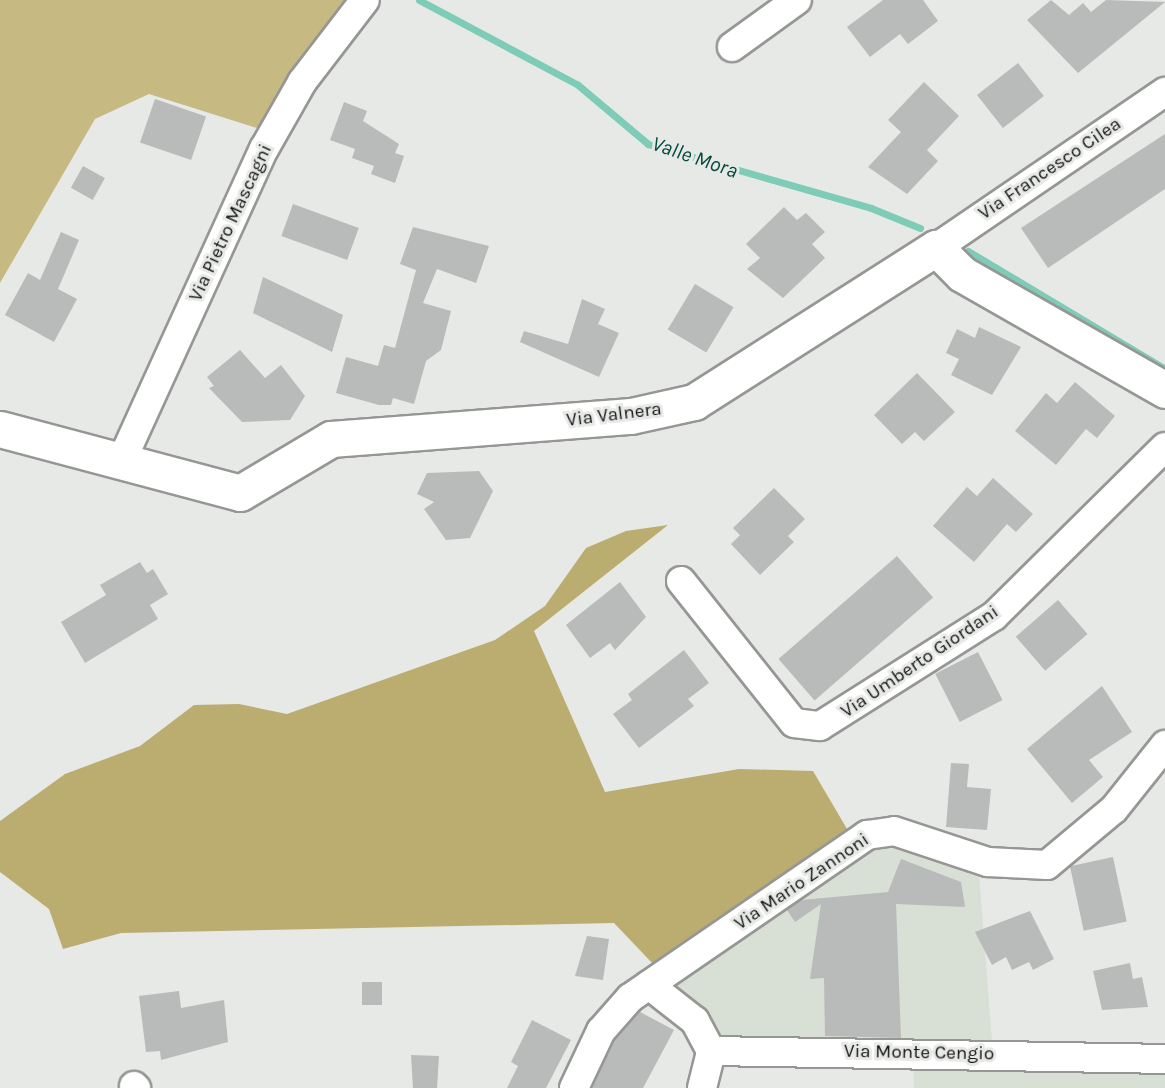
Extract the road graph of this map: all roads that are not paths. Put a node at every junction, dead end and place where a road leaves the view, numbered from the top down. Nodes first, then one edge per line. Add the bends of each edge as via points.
1 (365, 0) edge
2 (797, 0) edge
3 (732, 47) dead end
4 (1165, 92) edge
5 (936, 248) junction
6 (1165, 390) edge
7 (0, 429) edge
8 (1165, 447) edge
9 (122, 460) junction
10 (681, 580) dead end
11 (1165, 745) edge
12 (649, 985) junction
13 (711, 1051) junction
14 (1165, 1059) edge
15 (574, 1088) edge
16 (702, 1088) edge

1 - 9 street, Via Pietro Mascagni via 302,82 264,149
2 - 3 street
4 - 5 street, Via Francesco Cilea
5 - 6 street via 962,274
5 - 9 street, Via Valnera via 694,402 631,416 331,439 240,493
7 - 9 street, Via Valnera
8 - 10 street, Via Umberto Giordani via 994,616 820,726 794,723
11 - 12 street, Via Mario Zannoni via 1114,809 1046,865 988,862 894,831 867,835
12 - 13 street via 695,1021
12 - 15 street, Via Mario Zannoni via 601,1031
13 - 14 street, Via Monte Cengio
13 - 16 street

